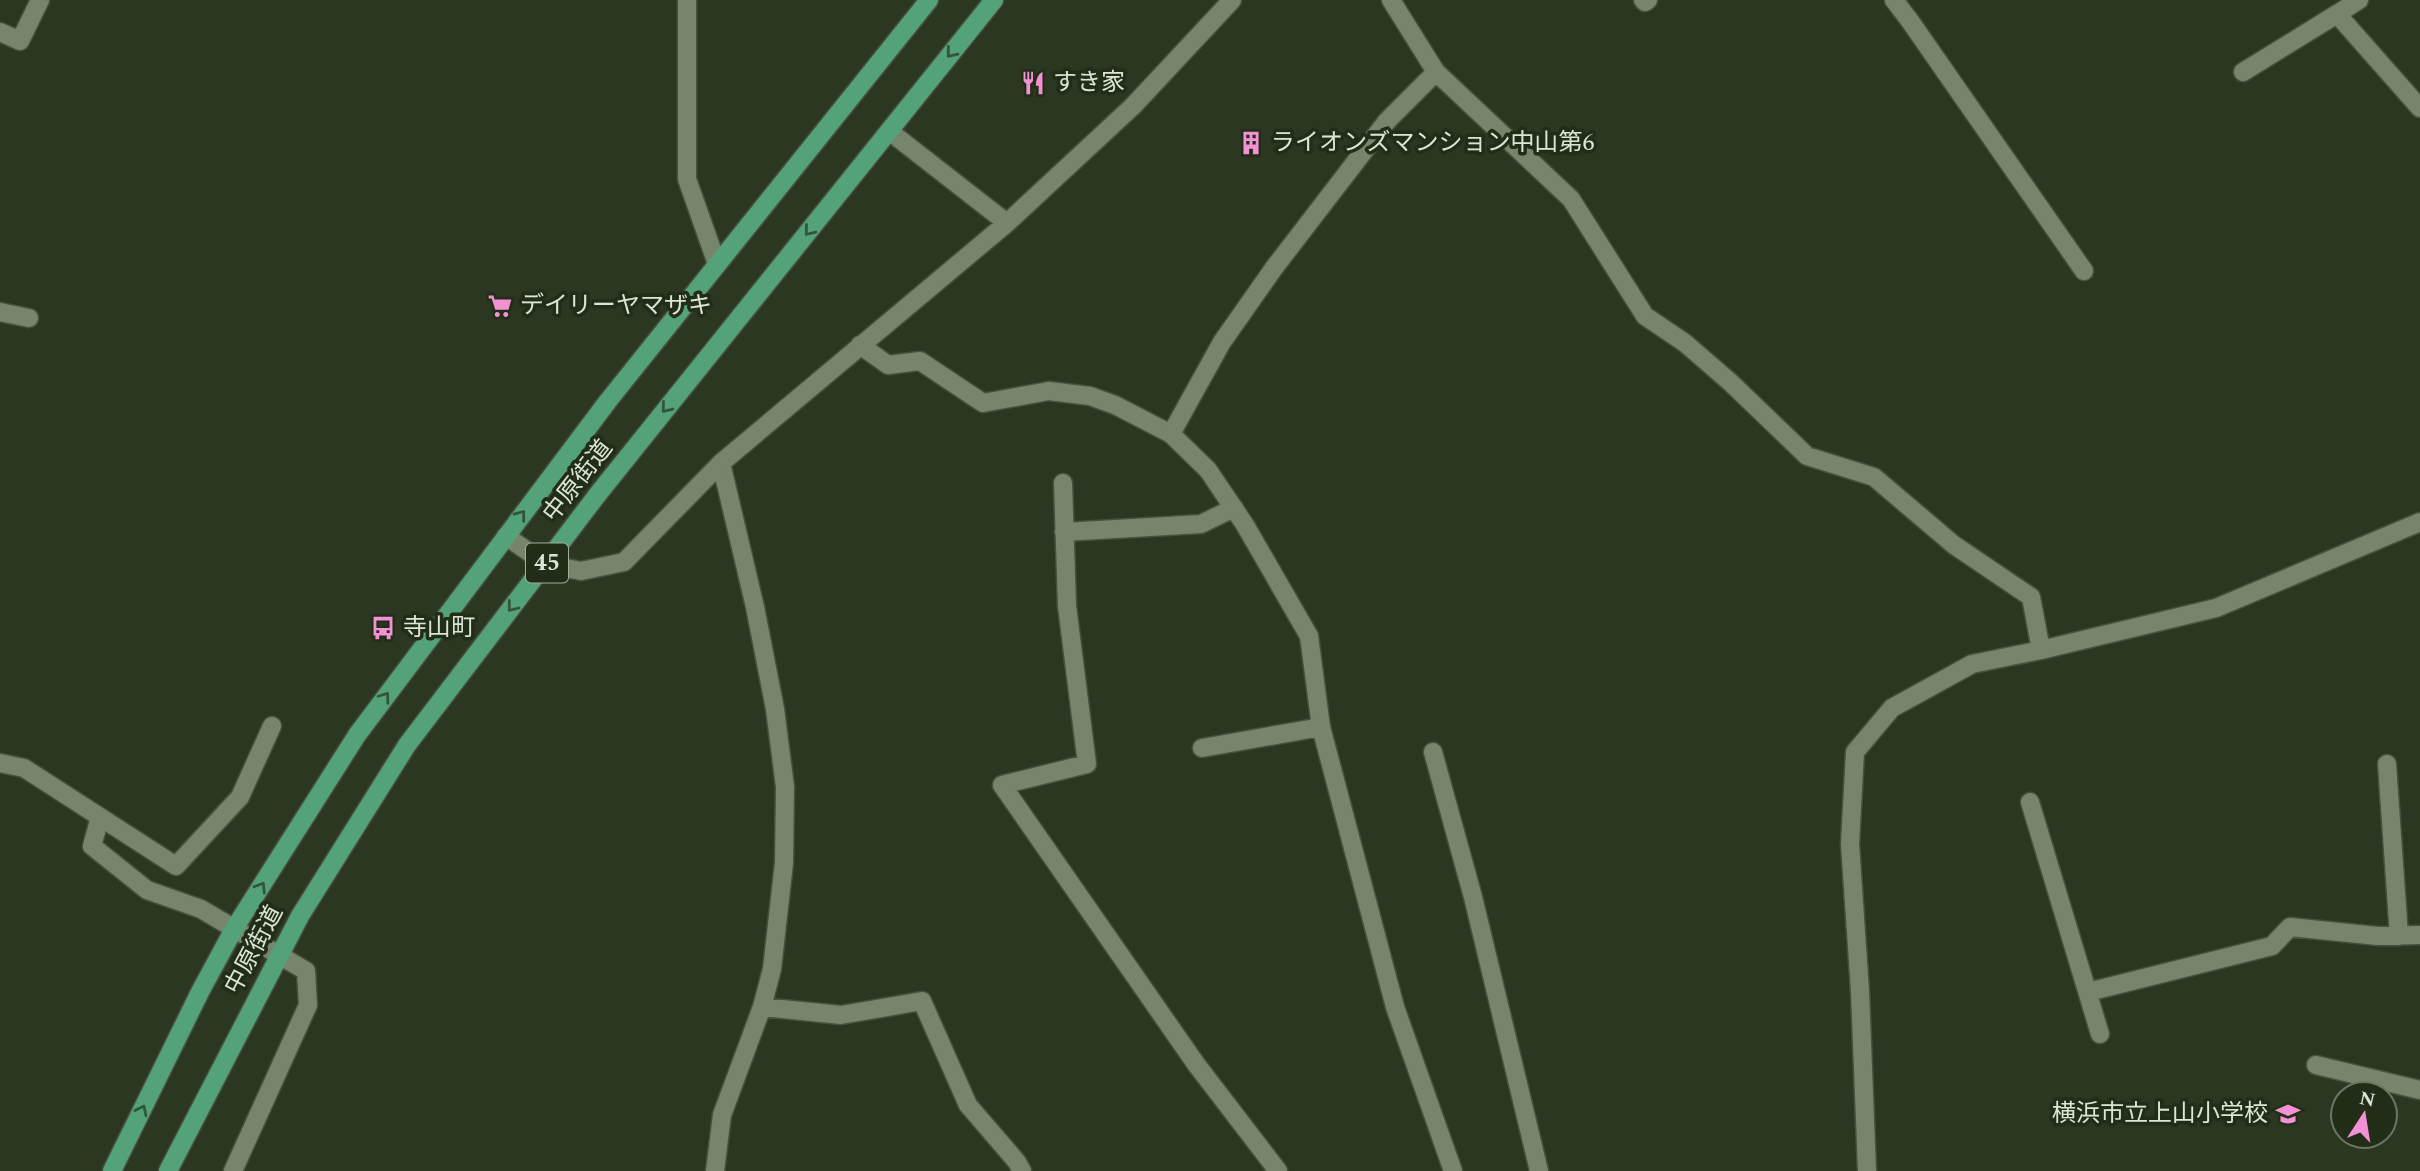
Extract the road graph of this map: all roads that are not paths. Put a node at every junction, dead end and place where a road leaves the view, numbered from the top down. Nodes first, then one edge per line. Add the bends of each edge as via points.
1 (40, 0) edge
2 (687, 0) edge
3 (929, 0) edge
4 (994, 0) edge
5 (1232, 0) edge
6 (1391, 0) edge
7 (1894, 0) edge
8 (2359, 0) edge
9 (2337, 14) junction
10 (0, 32) edge
11 (1436, 72) junction
12 (2243, 72) dead end
13 (2420, 108) edge
14 (889, 131) junction
15 (1007, 223) junction
16 (717, 264) junction
17 (2084, 271) dead end
18 (0, 312) edge
19 (29, 318) dead end
20 (860, 345) junction
21 (1171, 434) junction
22 (721, 463) junction
23 (1063, 483) dead end
24 (1234, 508) junction
25 (2420, 522) edge
26 (1064, 532) junction
27 (506, 536) junction
28 (546, 564) junction
29 (2041, 650) junction
30 (272, 726) dead end
31 (1321, 727) junction
32 (1202, 748) dead end
33 (1433, 752) dead end
34 (0, 763) edge
35 (2387, 764) dead end
36 (2030, 802) dead end
37 (100, 817) junction
38 (234, 929) junction
39 (2420, 935) edge
40 (2399, 936) junction
41 (279, 955) junction
42 (2088, 992) junction
43 (762, 1007) junction
44 (2100, 1034) dead end
45 (2316, 1065) dead end
46 (2420, 1090) edge
47 (113, 1171) edge
48 (168, 1171) edge
49 (233, 1171) edge
50 (715, 1171) edge
51 (1022, 1171) edge
52 (1278, 1171) edge
53 (1453, 1171) edge
54 (1539, 1171) edge
55 (1867, 1171) edge

1 - 10 street via 20,41
2 - 16 street via 687,179
3 - 16 main road, 中原街道 / 45
4 -> 14 main road, 中原街道 / 45
5 - 15 street via 1133,106
6 - 11 street
7 - 17 street
8 - 9 street
9 - 12 street
9 - 13 street
11 - 21 street via 1387,121 1275,268 1222,342
11 - 29 street via 1571,199 1644,316 1685,343 1807,456 1874,477 1954,545 2031,597
14 - 15 street
14 -> 28 main road, 中原街道 / 45
15 - 20 street
27 -> 16 main road, 中原街道 / 45
18 - 19 street
20 - 21 street via 888,365 920,361 983,403 1049,391 1090,396
20 - 22 street
21 - 24 street via 1208,470
22 - 28 street via 624,562 581,571
22 - 43 street via 755,607 785,787 784,863 772,969
23 - 26 street
24 - 26 street via 1200,524
24 - 31 street via 1309,636
25 - 29 street via 2216,608
26 - 52 street via 1067,606 1087,764 1002,785 1196,1064
27 - 28 street
38 -> 27 main road, 中原街道 / 45 via 357,735
28 -> 41 main road, 中原街道 / 45 via 407,745
29 - 55 street via 1972,664 1892,708 1855,752 1850,844
30 - 37 street via 240,797 176,866
31 - 32 street
31 - 53 street via 1395,1007
33 - 54 street
34 - 37 street via 24,768
35 - 40 street
36 - 42 street
37 - 38 street via 92,846 147,890 201,909
38 - 41 street
47 -> 38 main road, 中原街道 / 45
39 - 40 street
40 - 42 street via 2290,927 2272,946
41 - 48 main road, 中原街道 / 45
41 - 49 street via 306,971 308,1005
42 - 44 street
43 - 50 street via 722,1115
43 - 51 street via 841,1015 922,1001 968,1105
45 - 46 street

